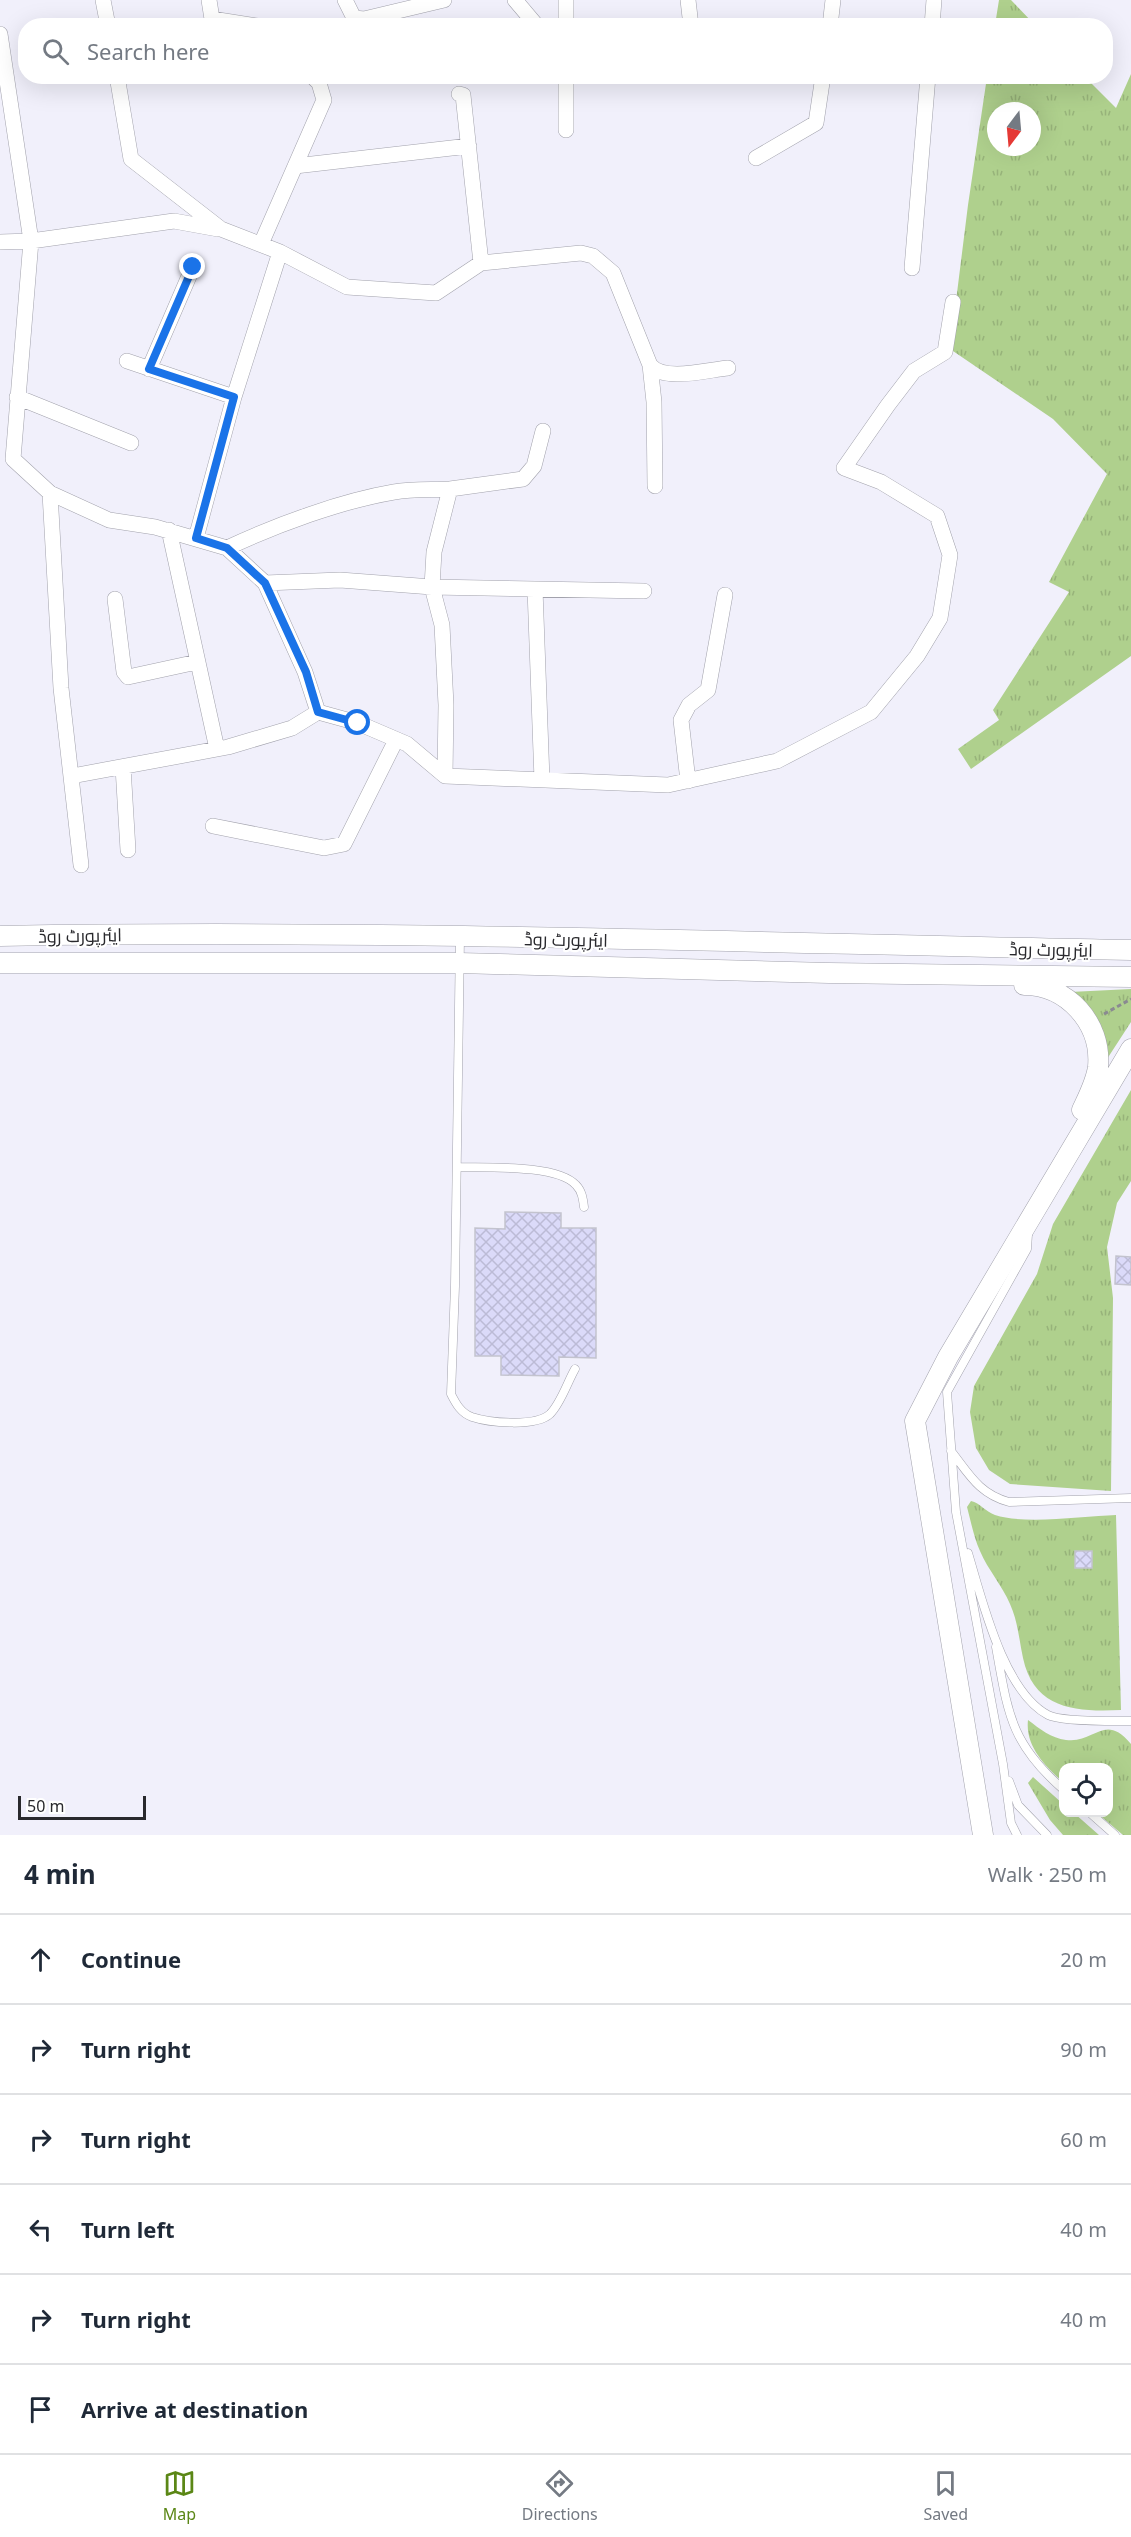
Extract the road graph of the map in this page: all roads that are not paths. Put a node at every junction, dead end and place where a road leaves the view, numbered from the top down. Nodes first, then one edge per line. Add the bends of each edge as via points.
1 (103, 0) edge
2 (209, 0) edge
3 (345, 0) edge
4 (444, 0) edge
5 (515, 0) edge
6 (566, 0) edge
7 (688, 0) edge
8 (833, 0) edge
9 (934, 0) edge
10 (106, 18) edge
11 (212, 18) edge
12 (354, 18) edge
13 (368, 18) edge
14 (530, 18) edge
15 (566, 18) edge
16 (690, 18) edge
17 (831, 18) edge
18 (933, 18) edge
19 (0, 34) edge
20 (118, 84) edge
21 (318, 84) edge
22 (566, 84) edge
23 (822, 84) edge
24 (927, 84) edge
25 (459, 94) dead end
26 (566, 130) dead end
27 (469, 146) junction
28 (756, 158) dead end
29 (295, 166) junction
30 (221, 229) junction
31 (31, 241) junction
32 (0, 242) edge
33 (261, 244) junction
34 (280, 252) junction
35 (481, 263) junction
36 (193, 267) dead end
37 (912, 268) dead end
38 (953, 302) dead end
39 (127, 361) dead end
40 (650, 365) junction
41 (728, 368) dead end
42 (149, 369) junction
43 (234, 397) junction
44 (17, 398) junction
45 (543, 431) dead end
46 (130, 443) dead end
47 (655, 486) dead end
48 (450, 489) junction
49 (50, 494) junction
50 (169, 530) junction
51 (196, 538) junction
52 (227, 548) junction
53 (265, 583) junction
54 (432, 587) junction
55 (535, 589) junction
56 (644, 591) dead end
57 (725, 595) dead end
58 (115, 599) dead end
59 (197, 662) junction
60 (318, 712) junction
61 (396, 740) junction
62 (217, 749) junction
63 (123, 767) junction
64 (72, 776) junction
65 (445, 776) junction
66 (542, 780) junction
67 (688, 781) junction
68 (213, 826) dead end
69 (128, 850) dead end
70 (81, 865) dead end
71 (0, 936) edge
72 (460, 937) junction
73 (1131, 950) edge
74 (0, 963) edge
75 (459, 963) junction
76 (954, 973) junction
77 (1131, 976) edge
78 (1131, 1048) edge
79 (457, 1167) junction
80 (1055, 1177) junction
81 (584, 1207) dead end
82 (1030, 1218) junction
83 (575, 1370) dead end
84 (951, 1451) junction
85 (1131, 1498) edge
86 (956, 1512) junction
87 (993, 1634) junction
88 (1131, 1721) edge
89 (1003, 1764) junction
90 (1059, 1786) edge
91 (1095, 1817) edge
92 (983, 1835) edge
93 (1017, 1835) edge
94 (1047, 1835) edge
95 (1115, 1835) edge

1 - 10 street
2 - 11 street
3 - 12 street
4 - 13 street
5 - 14 street
6 - 15 street
7 - 16 street
8 - 17 street
9 - 18 street
19 - 31 street
20 - 30 street via 131,159
21 - 29 street via 324,100
22 - 26 street
23 - 28 street via 816,123
24 - 37 street
25 - 27 street via 464,95
27 - 29 street
27 - 35 street
29 - 33 street
30 - 31 street via 174,221
30 - 33 street
31 - 32 street
31 - 44 street
33 - 34 street
34 - 35 street via 347,287 425,292 436,292
34 - 43 street
35 - 40 street via 593,256 613,273
36 - 42 street
38 - 67 street via 945,352 914,371 844,468 881,482 937,516 950,555 940,618 917,656 871,711 777,761
39 - 42 street
40 - 41 street via 655,371 670,374
40 - 47 street
42 - 43 street
43 - 51 street
44 - 46 street
44 - 49 street via 13,459
45 - 48 street via 534,466 524,479
48 - 52 street via 369,497
48 - 54 street via 434,552
49 - 50 street via 109,520
49 - 64 street via 61,688
50 - 51 street
50 - 59 street
51 - 52 street
52 - 53 street
53 - 54 street via 340,579
53 - 60 street via 306,672
54 - 55 street
54 - 65 street via 442,625
55 - 56 street
55 - 66 street
57 - 67 street via 708,690 689,705 681,720
58 - 59 street via 124,672 128,677
59 - 62 street
60 - 61 street via 358,723
60 - 62 street via 292,728
61 - 65 street via 407,744
61 - 68 street via 344,844 324,848
62 - 63 street
63 - 64 street
63 - 69 street
64 - 70 street
65 - 66 street
66 - 67 street via 668,785
71 - 72 main road, ایئرپورٹ روڈ
72 - 73 main road, ایئرپورٹ روڈ
72 - 75 lane
74 - 75 main road, ایئرپورٹ روڈ
75 - 76 main road, ایئرپورٹ روڈ
75 - 79 lane
76 - 77 main road, ایئرپورٹ روڈ
76 - 80 main road via 995,985 1047,988 1066,997 1088,1022 1096,1041 1098,1070
78 - 80 main road
79 - 81 lane via 567,1177 581,1191
79 - 83 lane via 451,1394 458,1407 471,1417 494,1421 539,1421 551,1413
80 - 82 main road
82 - 84 lane via 1026,1249 947,1392
82 - 92 main road via 915,1421
84 - 85 lane via 981,1490 1009,1502
84 - 86 lane
86 - 87 lane
86 - 89 lane
87 - 88 lane via 1017,1685 1050,1716
87 - 90 lane via 1008,1713 1025,1749
89 - 93 lane via 1011,1823
89 - 94 lane via 1018,1805
91 - 95 lane

